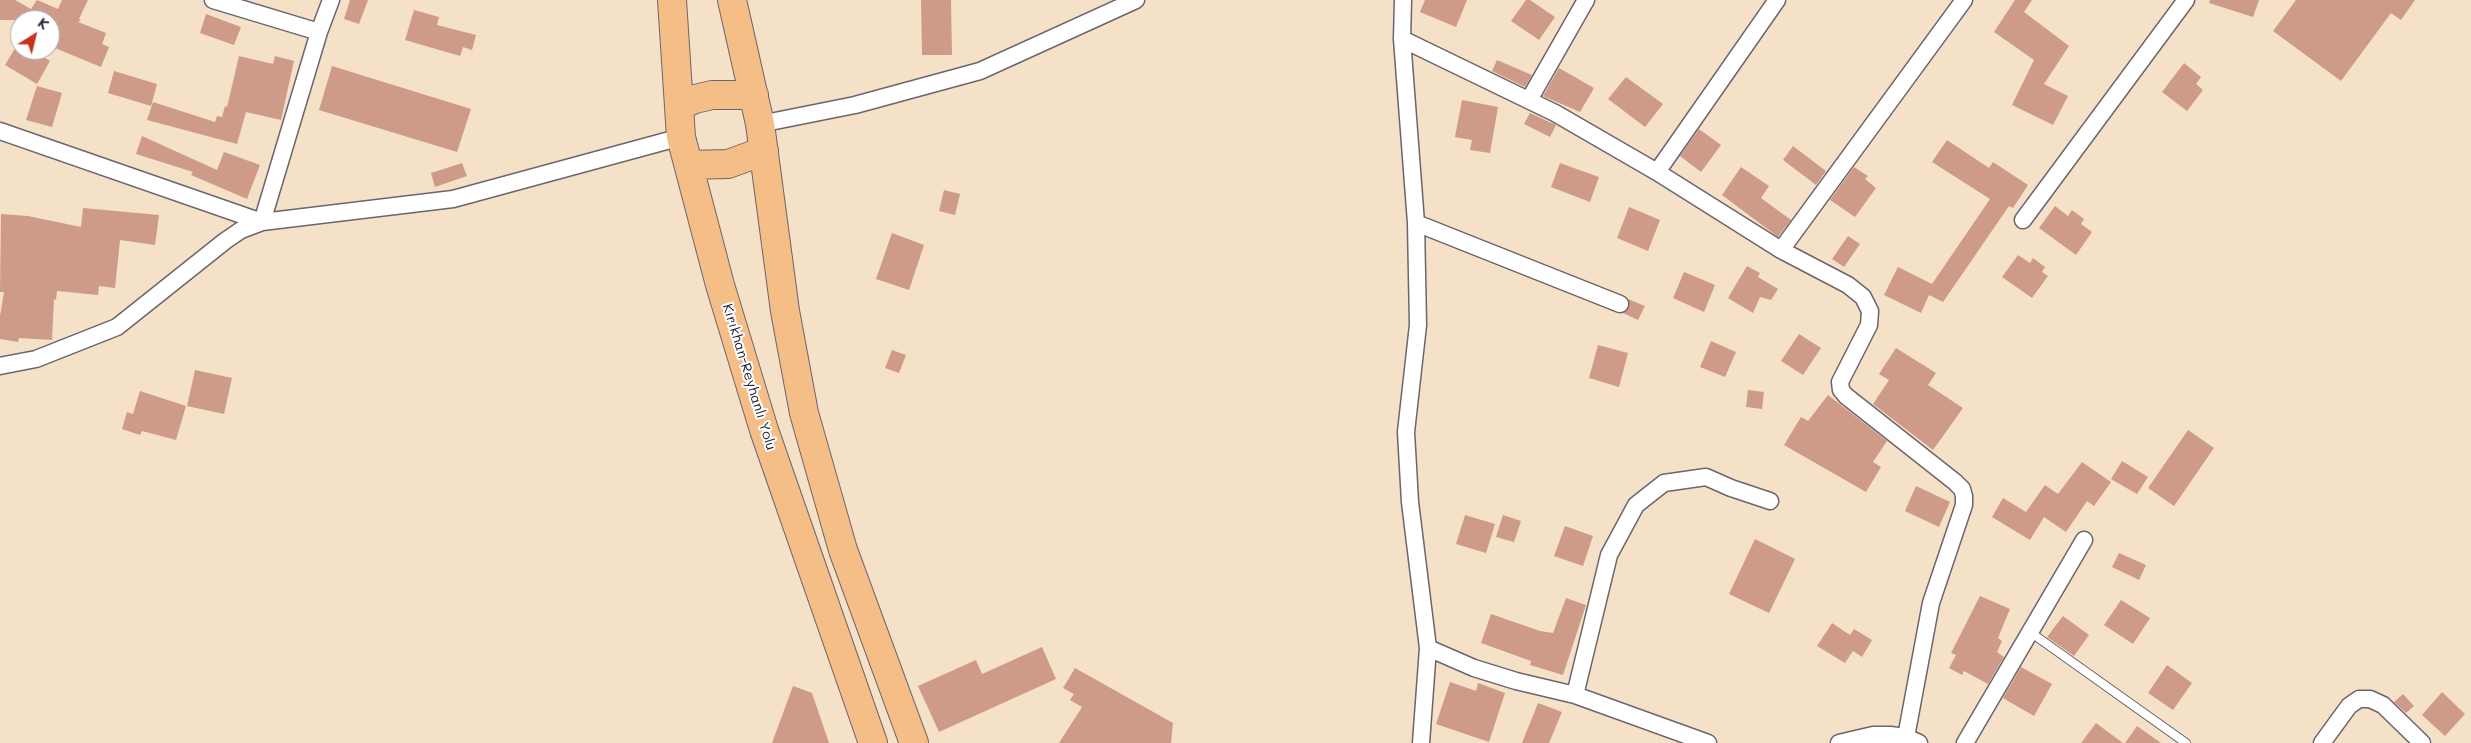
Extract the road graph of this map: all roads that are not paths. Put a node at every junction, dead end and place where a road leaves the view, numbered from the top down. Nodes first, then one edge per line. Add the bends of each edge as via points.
1 (213, 0) edge
2 (331, 0) edge
3 (672, 0) edge
4 (732, 0) edge
5 (1136, 0) edge
6 (1403, 0) edge
7 (1586, 0) edge
8 (1777, 0) edge
9 (1964, 0) edge
10 (2186, 0) edge
11 (319, 32) junction
12 (1402, 39) junction
13 (754, 95) junction
14 (1529, 100) junction
15 (680, 106) junction
16 (760, 124) junction
17 (0, 131) edge
18 (682, 137) junction
19 (764, 151) junction
20 (689, 165) junction
21 (1657, 172) junction
22 (2023, 220) dead end
23 (262, 222) junction
24 (1416, 223) junction
25 (1781, 250) junction
26 (1620, 304) dead end
27 (0, 366) edge
28 (1770, 501) dead end
29 (2084, 540) dead end
30 (2030, 632) junction
31 (1428, 648) junction
32 (1575, 695) junction
33 (1912, 740) edge
34 (917, 742) edge
35 (873, 743) edge
36 (1421, 743) edge
37 (1708, 743) edge
38 (1839, 743) edge
39 (1965, 743) edge
40 (2186, 743) edge
41 (2322, 743) edge
42 (2422, 743) edge

1 - 11 street
2 - 11 street
3 - 15 highway, Kırıkhan-Reyhanlı Yolu
4 - 13 highway
5 - 16 street via 980,72 855,105
6 - 12 street
7 - 14 street
8 - 21 street
9 - 25 street
10 - 22 street
11 - 23 street
12 - 14 street
12 - 24 street
13 - 15 highway via 712,95
13 - 16 highway
14 - 21 street
15 - 18 highway, Kırıkhan-Reyhanlı Yolu
16 - 19 highway
17 - 23 street
18 - 20 highway, Kırıkhan-Reyhanlı Yolu
18 - 23 street via 453,199
19 - 20 highway via 728,164
19 - 34 highway via 785,311 808,431 842,550
20 - 35 highway, Kırıkhan-Reyhanlı Yolu via 720,285 764,430
21 - 25 street
23 - 27 street via 225,241 117,327 36,359
24 - 26 street
24 - 31 street via 1418,325 1406,432 1410,502
25 - 33 street via 1863,296 1870,311 1869,325 1840,382 1842,390 1955,482 1964,496 1964,505 1931,603
28 - 32 street via 1706,477 1664,484 1636,505 1609,555
29 - 30 street
30 - 39 street
30 - 40 lane
31 - 32 street via 1474,668
31 - 36 street
32 - 37 street
33 - 38 street via 1874,735
41 - 42 street via 2349,706 2359,699 2370,699 2383,705

